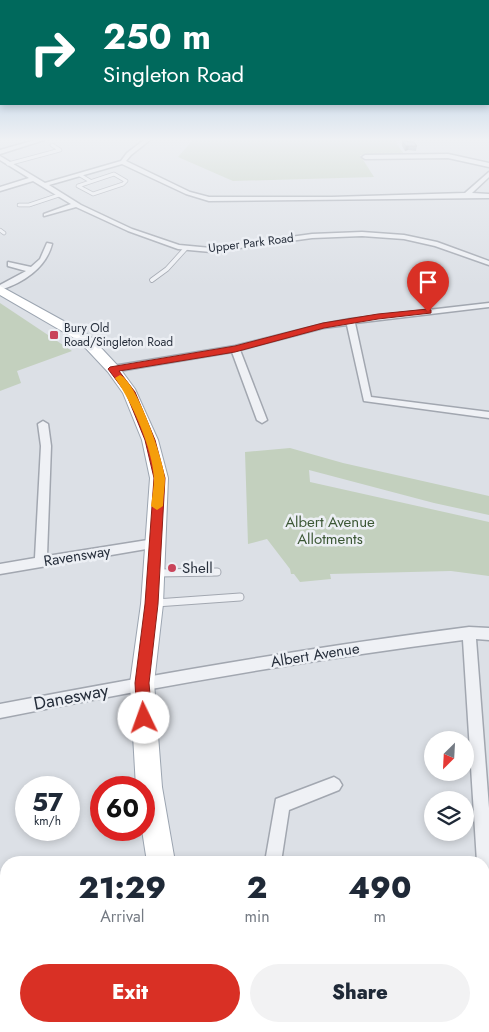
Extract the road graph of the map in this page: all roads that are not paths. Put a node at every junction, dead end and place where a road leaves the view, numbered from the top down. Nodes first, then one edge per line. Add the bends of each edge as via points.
1 (48, 188) edge
2 (83, 188) edge
3 (111, 188) edge
4 (180, 188) edge
5 (474, 188) edge
6 (60, 195) junction
7 (467, 195) junction
8 (489, 196) edge
9 (77, 204) junction
10 (19, 205) dead end
11 (46, 215) dead end
12 (0, 230) edge
13 (4, 233) dead end
14 (49, 244) dead end
15 (186, 248) junction
16 (489, 263) edge
17 (11, 264) dead end
18 (32, 270) junction
19 (152, 280) dead end
20 (0, 289) edge
21 (489, 305) edge
22 (350, 321) junction
23 (235, 349) junction
24 (113, 369) junction
25 (489, 415) edge
26 (262, 420) dead end
27 (43, 424) dead end
28 (154, 544) junction
29 (41, 562) junction
30 (0, 569) edge
31 (217, 572) dead end
32 (153, 573) junction
33 (240, 597) dead end
34 (152, 604) junction
35 (469, 633) junction
36 (489, 634) edge
37 (142, 683) junction
38 (0, 711) edge
39 (334, 785) dead end
40 (160, 856) edge
41 (274, 856) edge
42 (484, 856) edge

1 - 6 street, Upper Park Road
2 - 3 lane via 95,194
4 - 7 street via 209,198
5 - 7 street
6 - 9 street, Upper Park Road
6 - 10 lane
7 - 8 street
9 - 11 street
9 - 15 street, Upper Park Road via 130,230
12 - 13 lane
14 - 18 street via 48,252
15 - 16 street, Upper Park Road via 211,250 312,236 362,234 404,237 437,244
15 - 19 lane
17 - 18 street
18 - 20 street
20 - 24 main road via 84,338
21 - 22 street
22 - 23 street
22 - 25 street via 367,399
23 - 24 street
23 - 26 street
24 - 28 main road via 130,392 155,459 159,478
27 - 29 street via 46,446
28 - 29 street, Ravensway
28 - 32 main road
29 - 30 street, Ravensway
31 - 32 lane
32 - 34 main road
33 - 34 lane
34 - 37 main road
35 - 36 street, Albert Avenue
35 - 37 street, Albert Avenue
35 - 42 street
37 - 38 street, Danesway
37 - 40 main road via 149,787
39 - 41 street via 282,805

